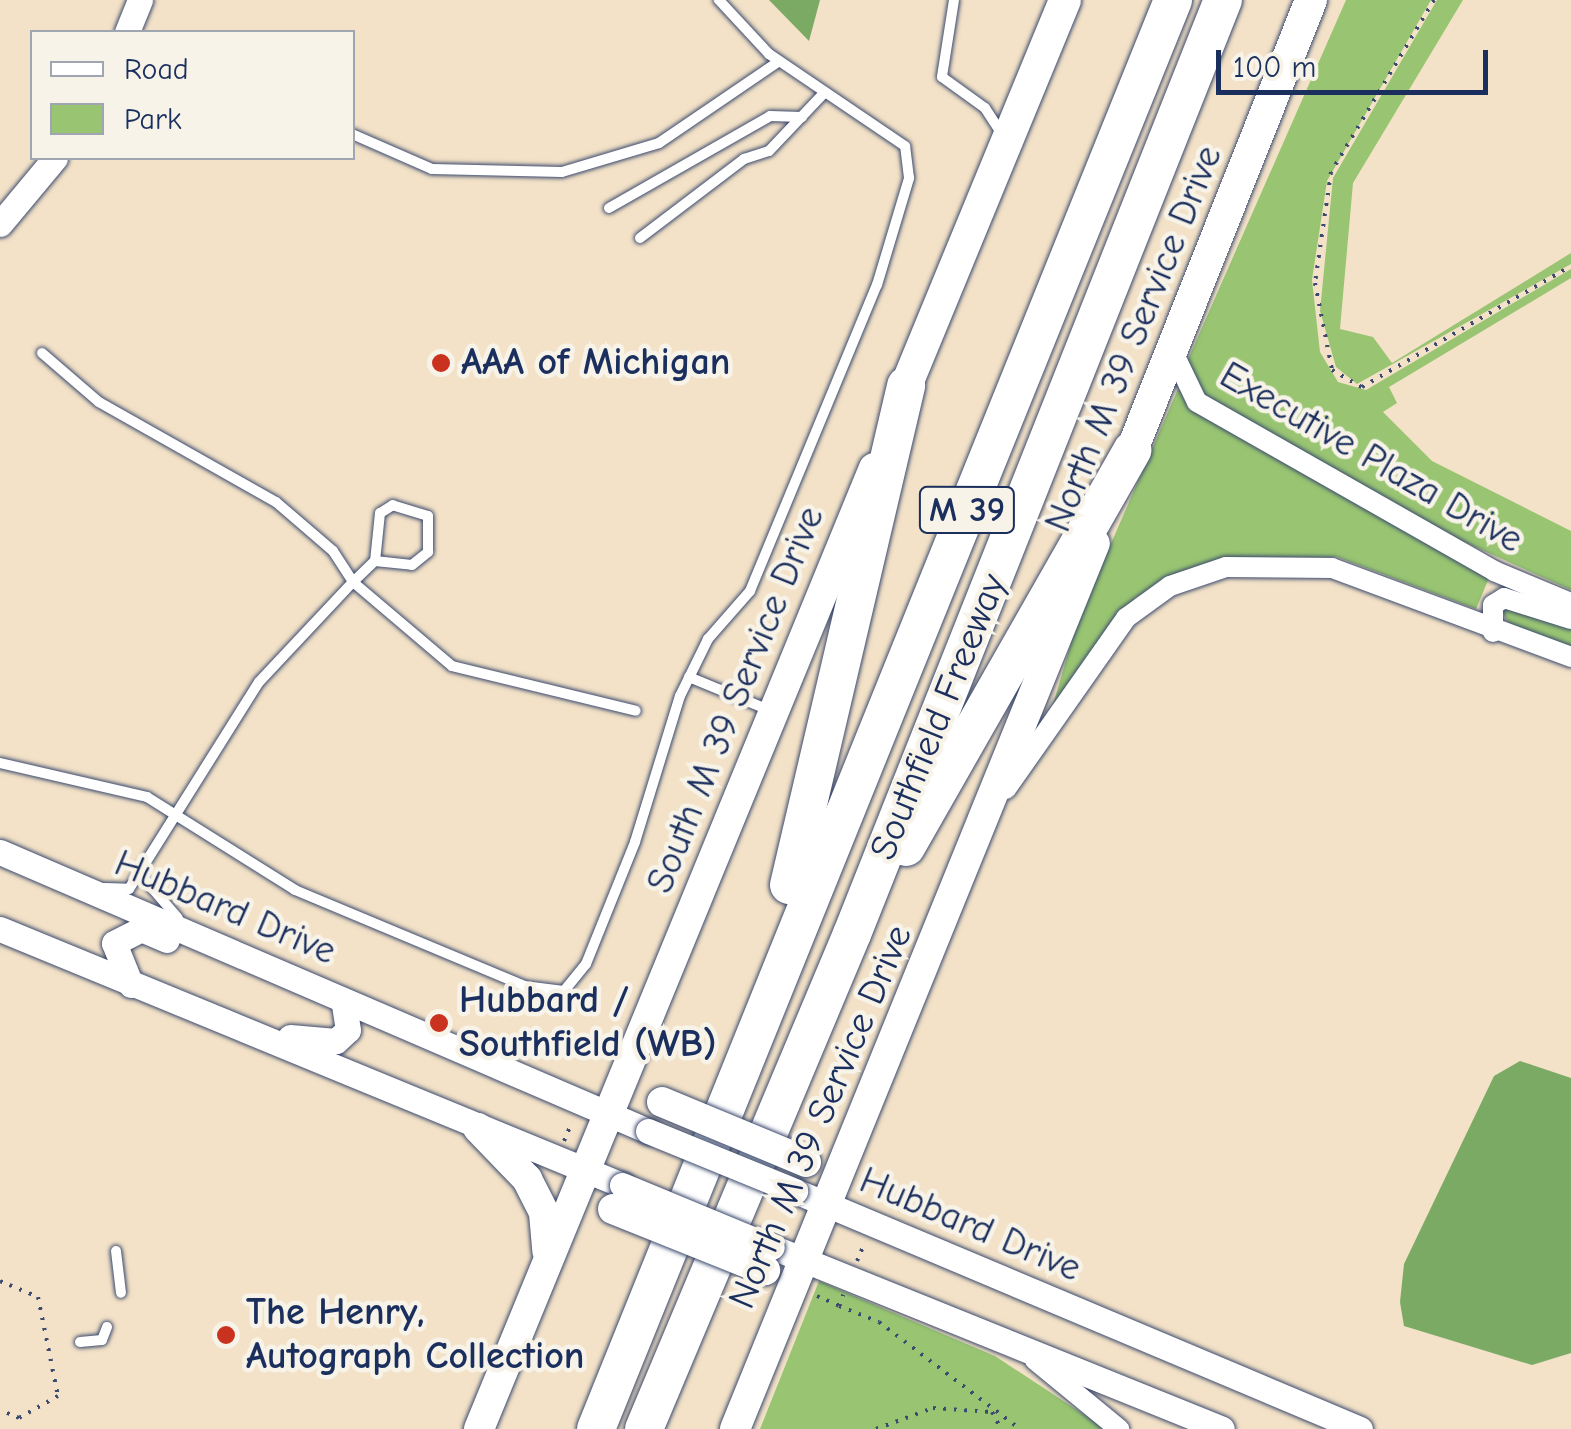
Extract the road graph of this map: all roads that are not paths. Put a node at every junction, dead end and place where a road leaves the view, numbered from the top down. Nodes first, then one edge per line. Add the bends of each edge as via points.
1 (140, 0) edge
2 (719, 0) edge
3 (954, 0) edge
4 (1064, 0) edge
5 (1174, 0) edge
6 (1222, 0) edge
7 (1311, 0) edge
8 (1329, 0) edge
9 (128, 30) edge
10 (779, 61) junction
11 (825, 92) junction
12 (1275, 97) junction
13 (802, 117) junction
14 (355, 135) edge
15 (1006, 139) junction
16 (52, 160) edge
17 (609, 208) dead end
18 (0, 224) edge
19 (640, 238) dead end
20 (1171, 341) junction
21 (42, 353) dead end
22 (906, 386) junction
23 (1132, 450) junction
24 (376, 561) junction
25 (352, 582) junction
26 (1571, 603) edge
27 (1571, 619) edge
28 (1493, 632) junction
29 (1571, 657) edge
30 (689, 677) junction
31 (636, 711) dead end
32 (774, 712) junction
33 (0, 762) edge
34 (991, 812) junction
35 (173, 814) junction
36 (6, 858) edge
37 (140, 874) junction
38 (84, 888) junction
39 (0, 930) edge
40 (852, 934) junction
41 (131, 985) junction
42 (308, 985) junction
43 (343, 1000) junction
44 (756, 1018) junction
45 (232, 1027) junction
46 (417, 1032) junction
47 (632, 1059) junction
48 (608, 1114) junction
49 (478, 1128) junction
50 (853, 1142) junction
51 (586, 1169) junction
52 (618, 1197) junction
53 (826, 1204) junction
54 (561, 1227) junction
55 (116, 1251) dead end
56 (769, 1258) junction
57 (804, 1259) junction
58 (547, 1264) junction
59 (121, 1293) dead end
60 (786, 1304) junction
61 (107, 1327) dead end
62 (1009, 1341) junction
63 (80, 1342) dead end
64 (479, 1429) edge
65 (596, 1429) edge
66 (644, 1429) edge
67 (735, 1429) edge
68 (1119, 1429) edge
69 (1222, 1429) edge
70 (1360, 1429) edge

1 - 9 street
2 - 10 lane
3 - 15 lane via 942,77 985,108
4 - 15 main road, South M 39 Service Drive
5 - 44 highway, Southfield Freeway / M 39
6 - 40 highway, Southfield Freeway / M 39
7 - 12 main road, North M 39 Service Drive
8 - 12 main road
10 - 11 lane
10 - 14 lane via 659,144 562,172 432,169
11 - 13 lane
11 - 30 lane via 904,146 909,178 877,284 750,591
12 - 20 main road, North M 39 Service Drive
13 - 17 lane via 770,116
13 - 19 lane via 769,151 744,159
15 - 22 main road, South M 39 Service Drive
16 - 18 street
20 - 23 main road, North M 39 Service Drive
20 - 26 street, Executive Plaza Drive via 1180,380 1197,402 1494,571
21 - 25 lane via 99,402 276,502 333,550
22 - 32 main road, South M 39 Service Drive
22 - 44 highway via 838,702
23 - 34 main road, North M 39 Service Drive
23 - 40 highway
24 - 24 lane via 412,565 428,552 428,516 412,506 380,513
24 - 25 lane
25 - 31 lane via 452,666
25 - 35 lane via 259,682
27 - 28 street, Executive Plaza Drive via 1504,598 1493,605
28 - 29 street
28 - 34 street via 1332,568 1261,562 1192,576 1143,603 1105,640
30 - 32 lane
30 - 35 lane via 635,842 586,964 564,990 524,986 294,890
32 - 47 main road, South M 39 Service Drive
33 - 35 lane via 127,791
34 - 50 main road, North M 39 Service Drive
35 - 37 lane
36 - 38 street, Hubbard Drive
37 - 38 lane via 130,888
37 - 46 lane via 177,918 376,1002
38 - 42 street, Hubbard Drive
39 - 41 street
40 - 66 highway, Southfield Freeway / M 39
41 - 42 street via 114,943 141,929 274,985
41 - 45 street
42 - 43 street, Hubbard Drive
43 - 45 street via 348,1030 336,1041
43 - 46 street, Hubbard Drive
44 - 65 highway, Southfield Freeway / M 39
45 - 49 street
46 - 48 street, Hubbard Drive
47 - 48 main road, South M 39 Service Drive
47 - 50 main road, bridge via 646,1093 806,1162 834,1160
48 - 51 main road, South M 39 Service Drive
48 - 53 street, Hubbard Drive, bridge
49 - 51 street
49 - 58 main road via 527,1179 544,1213
50 - 53 main road, North M 39 Service Drive
51 - 52 street
51 - 54 main road, South M 39 Service Drive
52 - 54 main road
52 - 56 main road, bridge
53 - 57 main road, North M 39 Service Drive
53 - 70 street, Hubbard Drive
54 - 58 main road, South M 39 Service Drive
55 - 59 lane
56 - 57 street
56 - 60 main road
57 - 60 main road, North M 39 Service Drive
57 - 62 street
58 - 64 main road, South M 39 Service Drive
60 - 67 main road, North M 39 Service Drive
61 - 63 lane via 102,1340
62 - 68 street
62 - 69 street

